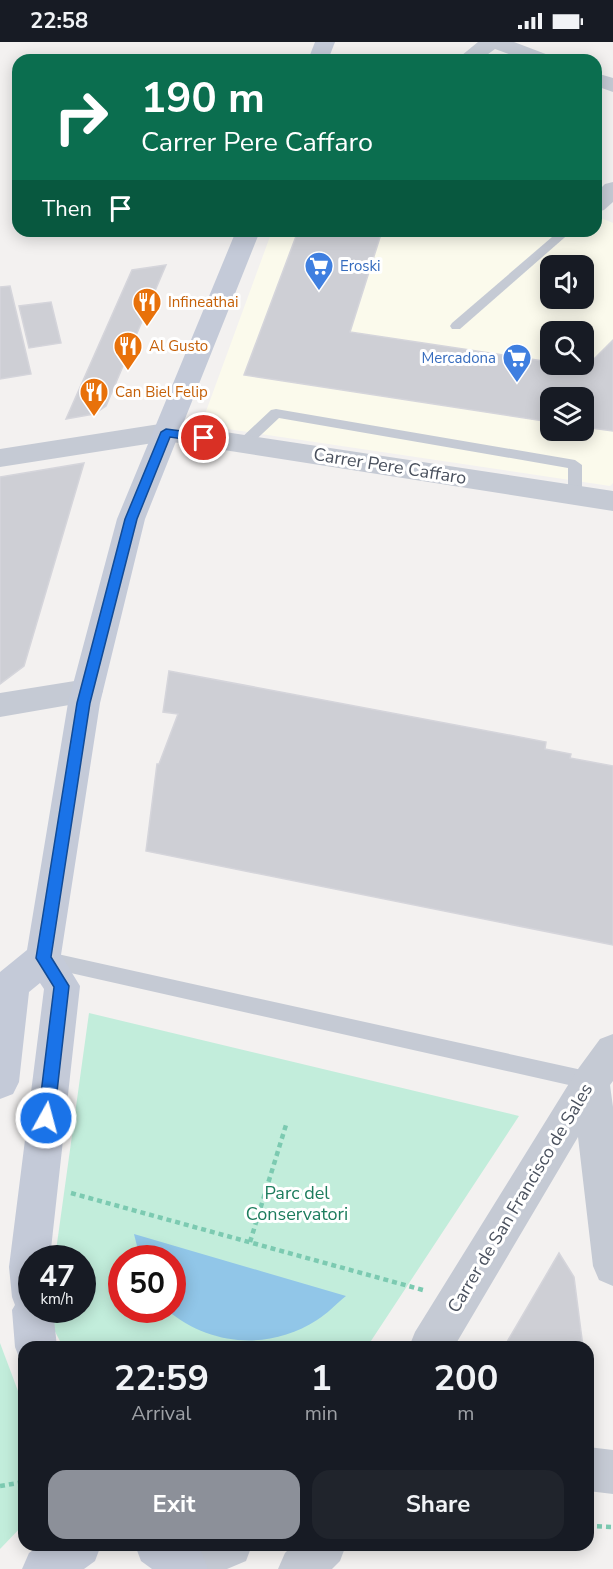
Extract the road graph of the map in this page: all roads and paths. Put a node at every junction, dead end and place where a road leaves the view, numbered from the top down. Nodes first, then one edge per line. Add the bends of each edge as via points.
1 (491, 42) edge
2 (495, 42) edge
3 (474, 54) edge
4 (528, 54) edge
5 (246, 237) edge
6 (559, 237) edge
7 (456, 326) dead end
8 (166, 432) junction
9 (0, 458) edge
10 (613, 501) edge
11 (87, 691) junction
12 (0, 705) edge
13 (43, 958) junction
14 (3, 1022) edge
15 (602, 1066) edge
16 (0, 1082) edge
17 (286, 1125) dead end
18 (38, 1184) junction
19 (250, 1242) junction
20 (31, 1245) edge
21 (613, 1266) edge
22 (458, 1300) junction
23 (34, 1323) edge
24 (36, 1341) edge
25 (434, 1341) edge
26 (594, 1470) edge
27 (613, 1474) edge
28 (594, 1476) edge
29 (18, 1483) edge
30 (0, 1486) edge
31 (594, 1526) edge
32 (613, 1527) edge
33 (70, 1551) edge
34 (208, 1551) edge
35 (318, 1551) edge
36 (176, 1560) edge
37 (45, 1569) edge
38 (301, 1569) edge

1 - 3 street
2 - 4 street
5 - 8 main road
6 - 7 lane
8 - 9 street, Carrer Pere Caffaro
8 - 10 street, Carrer Pere Caffaro
8 - 11 main road via 131,519
11 - 12 street
11 - 13 main road
13 - 14 main road via 12,984
13 - 15 lane
13 - 18 main road via 62,986
14 - 16 main road
15 - 21 street
15 - 22 street, Carrer de San Francisco de Sales
17 - 19 path
18 - 19 path
18 - 20 main road
19 - 22 path
22 - 25 street, Carrer de San Francisco de Sales
23 - 24 main road
26 - 27 street
27 - 28 street
29 - 30 path
31 - 32 path
33 - 37 main road
34 - 36 street
35 - 38 street

